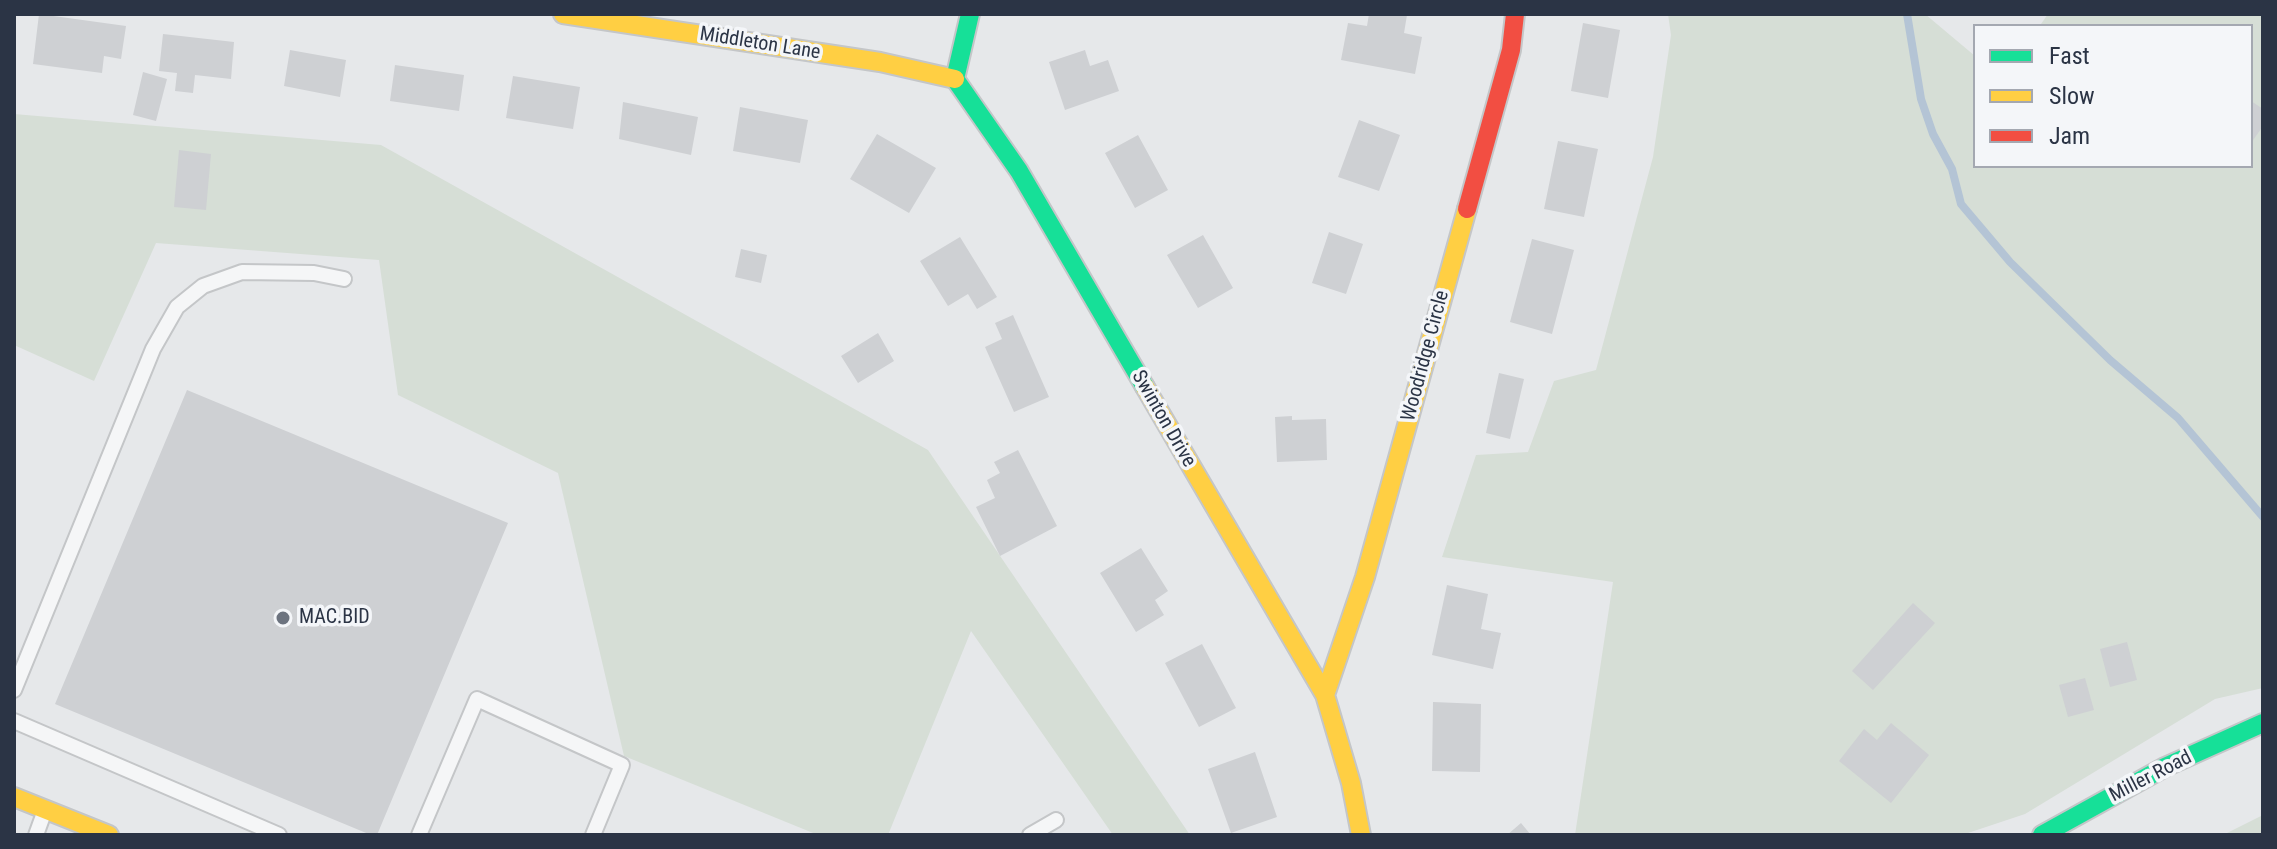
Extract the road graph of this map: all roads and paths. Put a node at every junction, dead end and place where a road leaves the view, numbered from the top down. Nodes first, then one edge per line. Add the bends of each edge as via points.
1 (563, 14) edge
2 (970, 14) edge
3 (1515, 14) edge
4 (955, 79) junction
5 (344, 279) dead end
6 (14, 690) edge
7 (1325, 695) junction
8 (14, 721) edge
9 (2263, 723) edge
10 (14, 797) edge
11 (45, 810) junction
12 (1056, 820) dead end
13 (36, 835) edge
14 (109, 835) edge
15 (279, 835) edge
16 (419, 835) edge
17 (593, 835) edge
18 (1030, 835) edge
19 (1361, 835) edge
20 (2042, 835) edge

1 - 4 street, Middleton Lane via 880,62
2 - 4 street
3 - 7 street, Woodridge Circle via 1511,50 1370,562
4 - 7 street, Swinton Drive via 1019,171
5 - 6 lane via 242,272 203,286 177,307 153,349
7 - 19 street, Swinton Drive
8 - 15 lane
9 - 20 street, Miller Road via 2165,767
10 - 11 street
11 - 13 lane
11 - 14 street
12 - 18 lane
16 - 17 lane via 477,699 622,765

